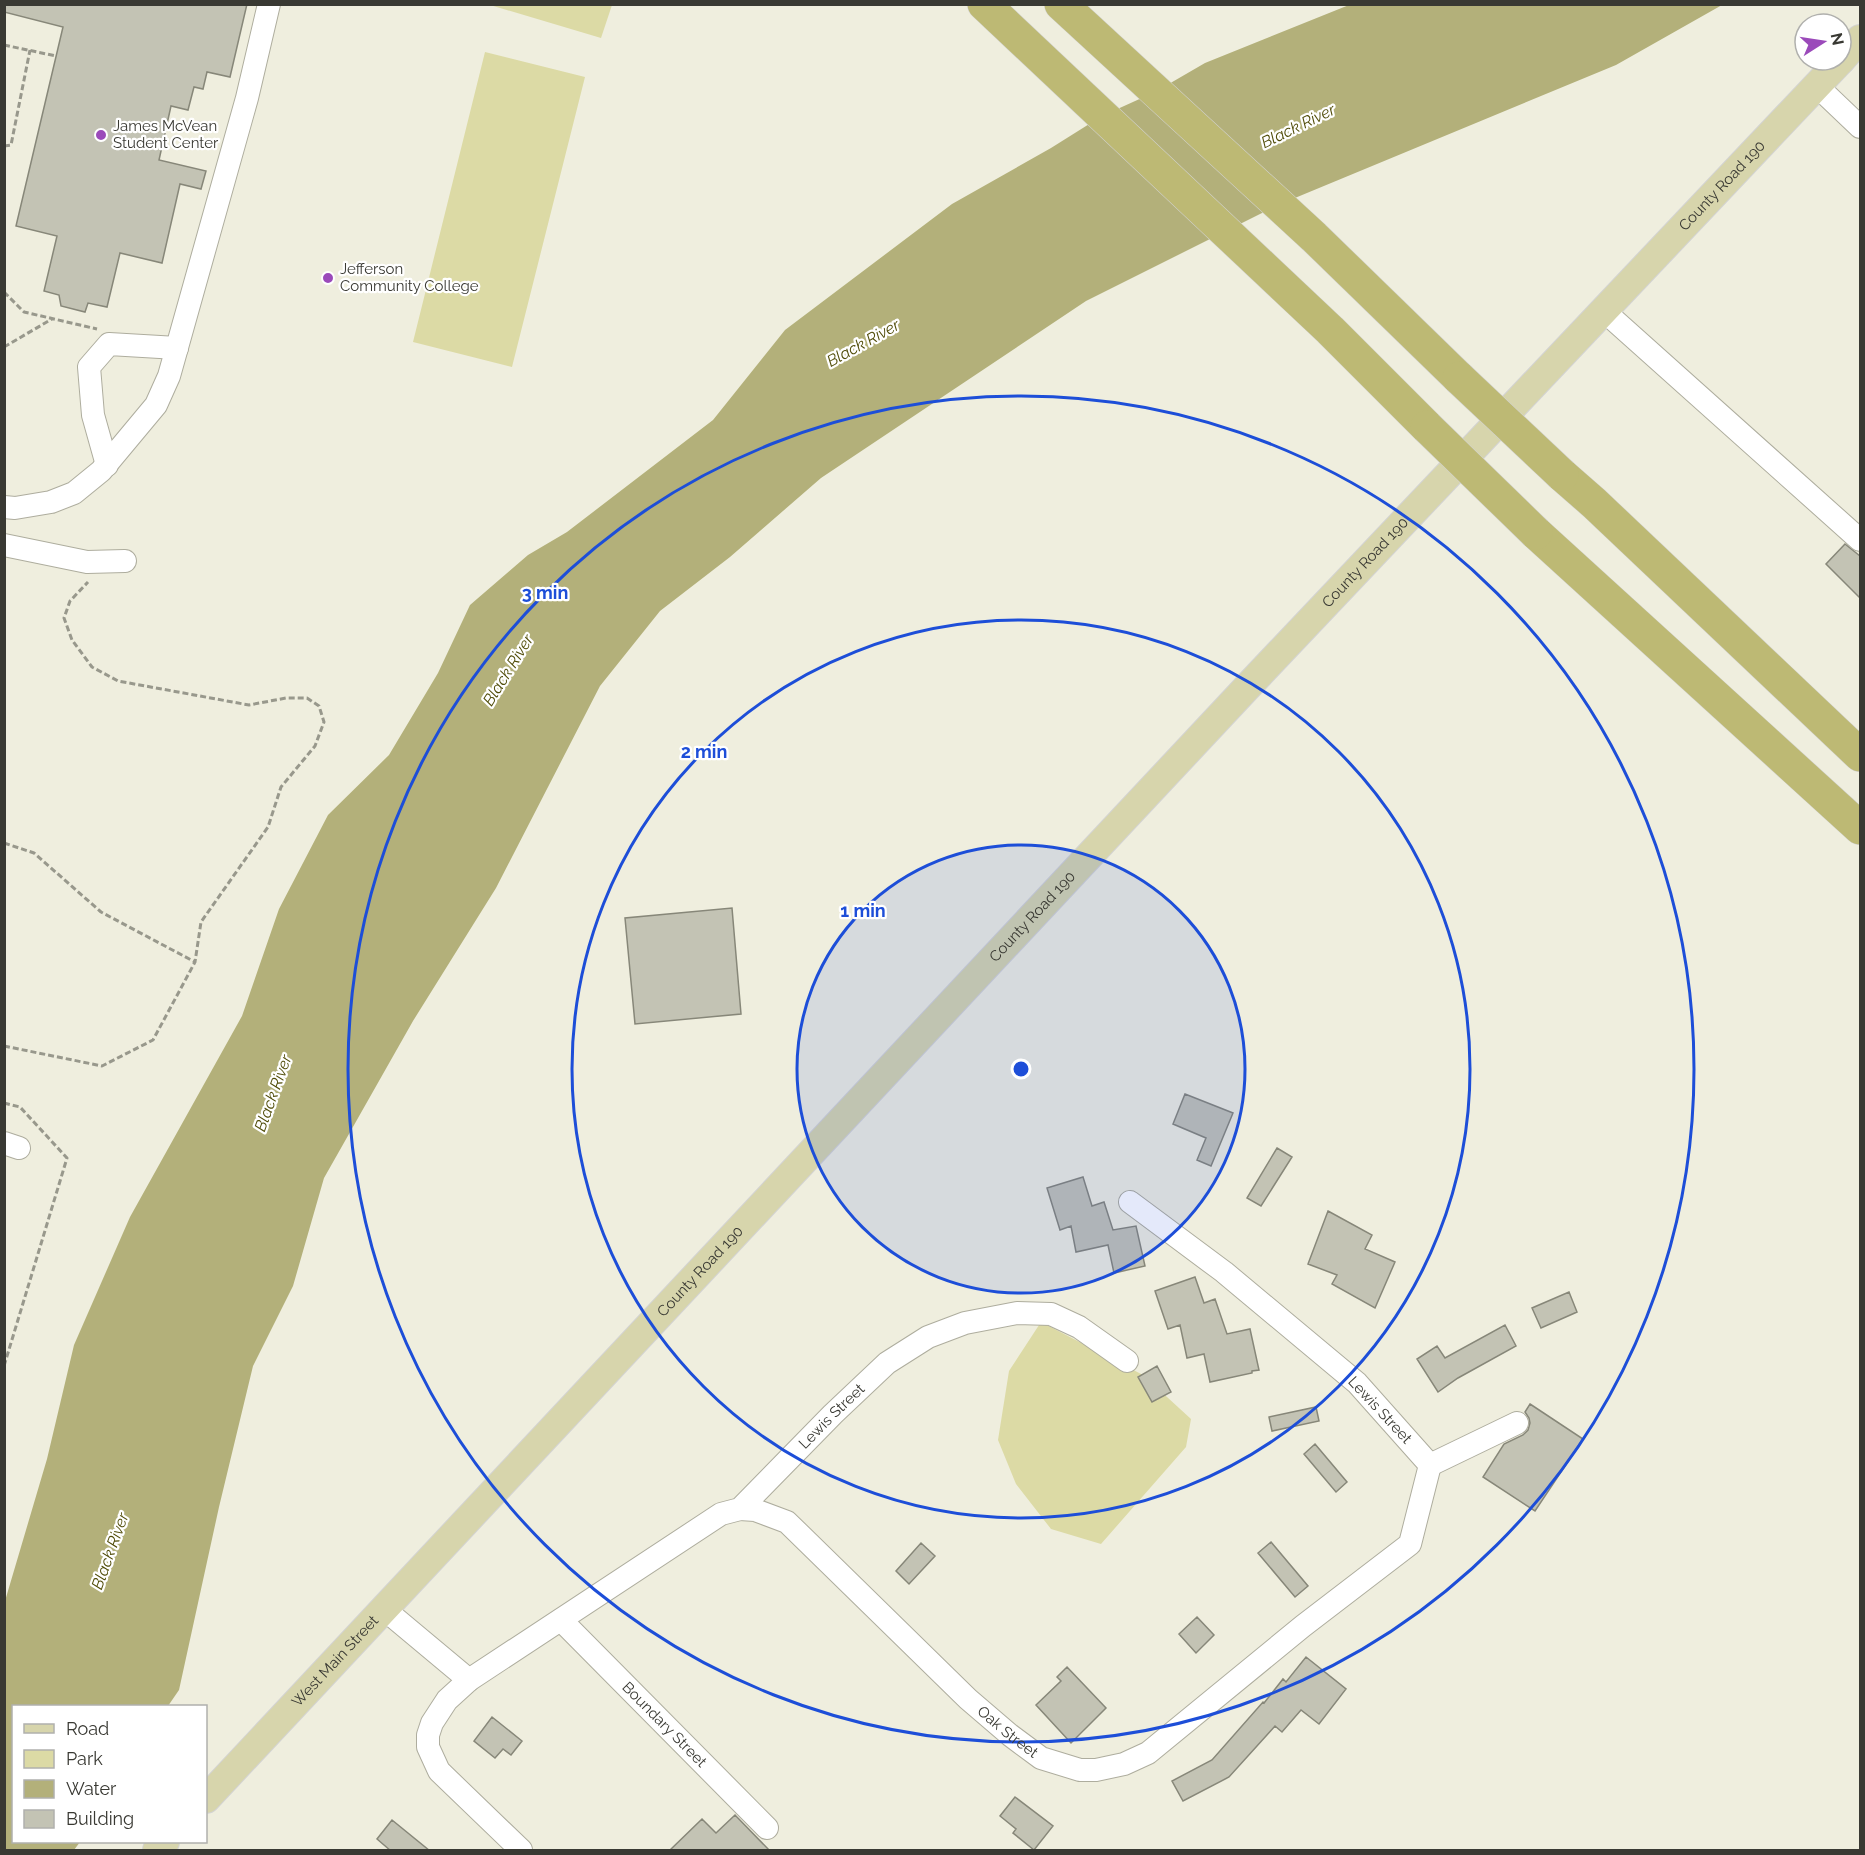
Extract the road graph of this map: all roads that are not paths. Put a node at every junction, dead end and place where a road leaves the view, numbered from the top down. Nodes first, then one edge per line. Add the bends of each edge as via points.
1 (269, 4) edge
2 (984, 4) edge
3 (1061, 4) edge
4 (1829, 72) edge
5 (1816, 86) junction
6 (1860, 127) edge
7 (1604, 311) junction
8 (177, 348) junction
9 (106, 465) junction
10 (4, 507) edge
11 (1860, 540) edge
12 (4, 545) edge
13 (116, 561) road end
14 (1860, 755) edge
15 (1860, 828) edge
16 (1130, 1202) dead end
17 (1127, 1361) dead end
18 (1516, 1423) dead end
19 (1430, 1465) junction
20 (740, 1509) junction
21 (463, 1524) joint
22 (384, 1609) junction
23 (561, 1620) junction
24 (469, 1680) junction
25 (207, 1798) edge
26 (766, 1828) dead end
27 (521, 1851) edge

1 - 8 street
2 - 15 highway, bridge via 1330,330 1536,532
3 - 14 highway, bridge via 1314,237
4 - 5 main road, County Road 190
5 - 6 street
5 - 7 main road, County Road 190
7 - 11 street
7 - 21 main road, County Road 190
8 - 9 street via 156,405
8 - 9 street via 109,344 89,367 93,415
9 - 10 street via 74,493 51,502
12 - 13 street via 87,562
16 - 19 street, Lewis Street via 1224,1272 1357,1383
17 - 20 street, Lewis Street via 1078,1327 1051,1314 1017,1312 937,1333 887,1363
18 - 19 street
19 - 20 street, Oak Street via 1410,1544 1148,1753 1096,1770 1080,1770 1041,1758 968,1699 787,1522 755,1510
20 - 23 street, Lewis Street via 720,1514
21 - 22 main road, West Main Street
22 - 24 street
22 - 25 main road, West Main Street
23 - 24 street, Lewis Street
23 - 26 street, Boundary Street
24 - 27 street, Lewis Street via 447,1700 432,1723 428,1747 439,1771

